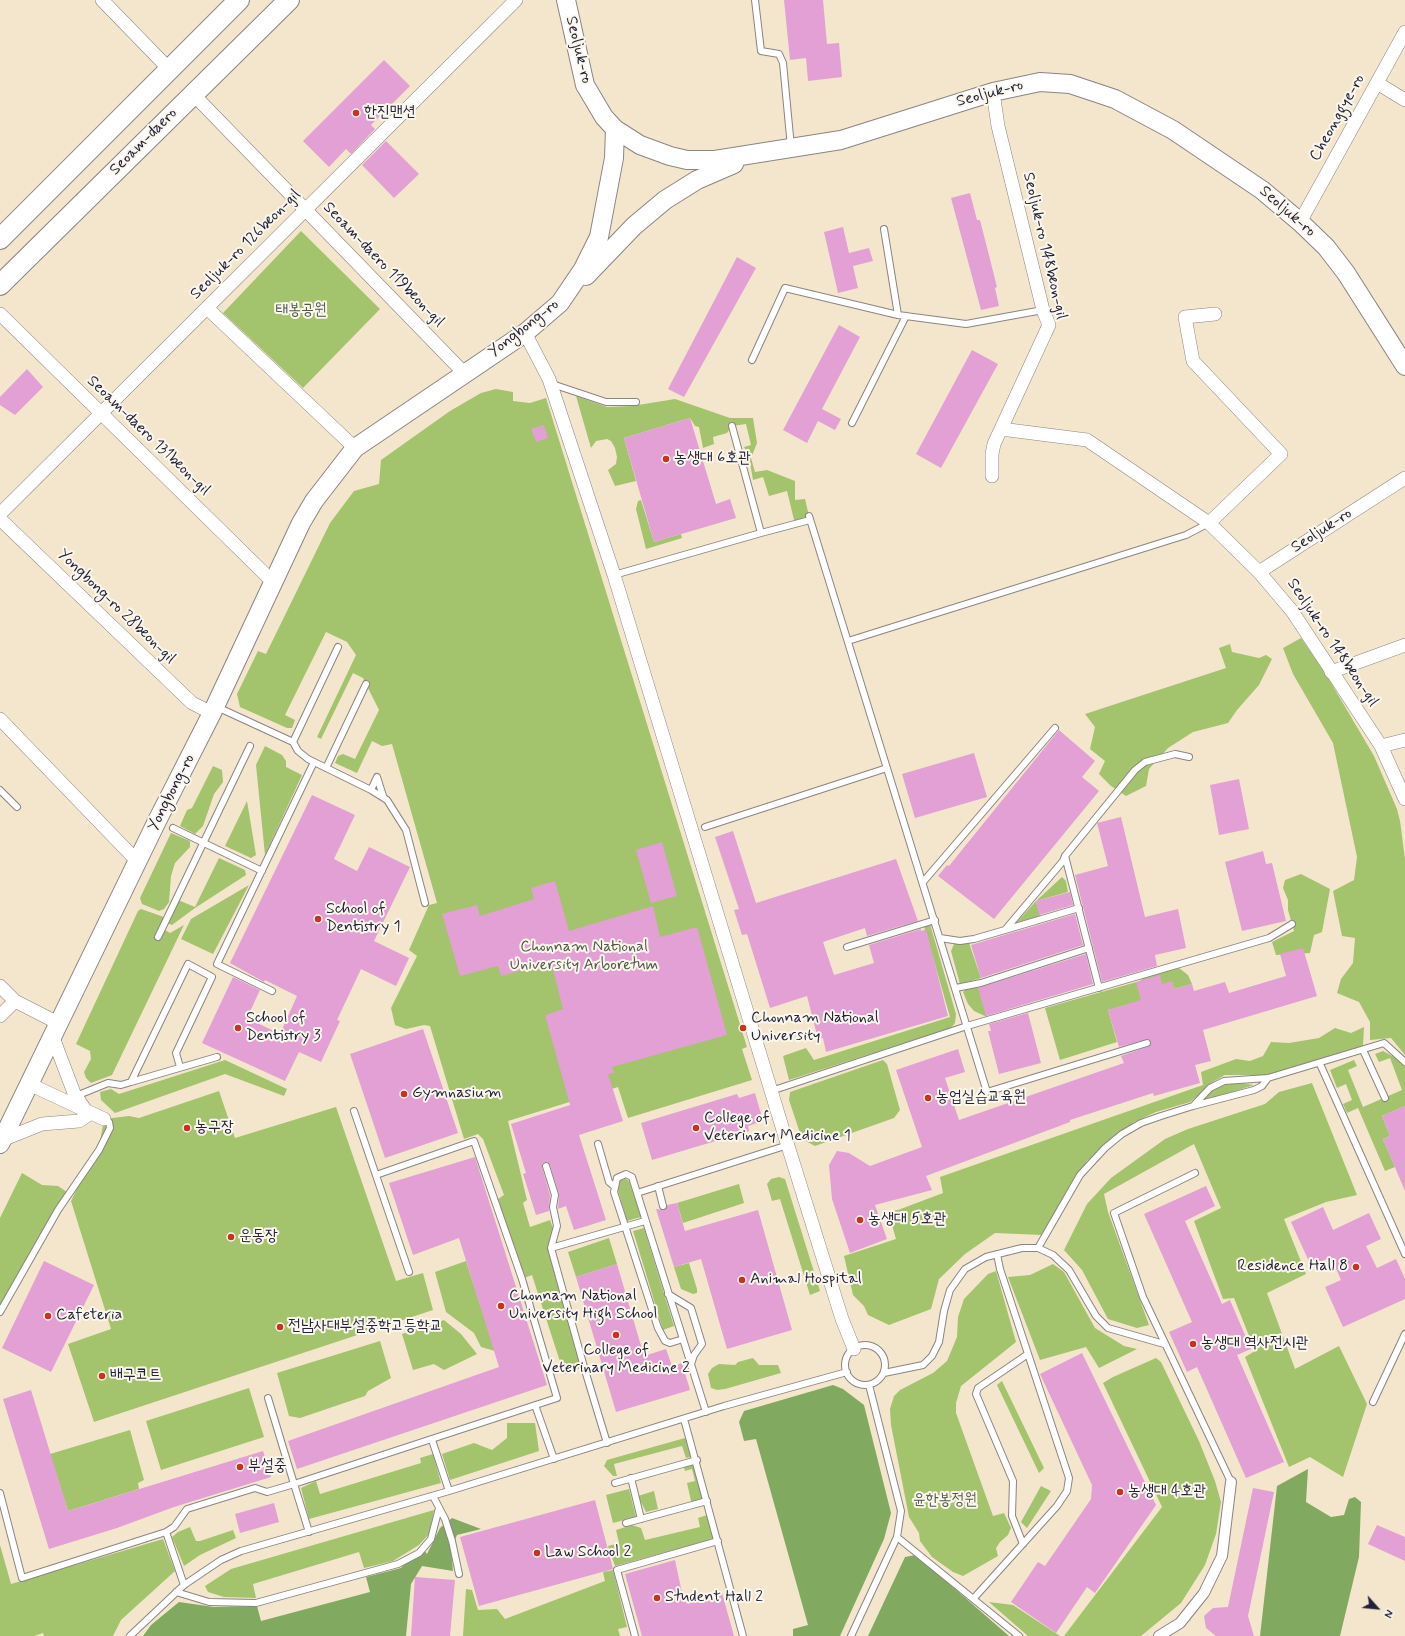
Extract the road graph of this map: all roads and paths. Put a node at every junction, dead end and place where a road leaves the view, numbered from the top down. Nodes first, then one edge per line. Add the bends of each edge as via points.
1 (102, 0) edge
2 (239, 0) edge
3 (290, 0) edge
4 (516, 0) edge
5 (566, 0) edge
6 (755, 0) edge
7 (1405, 32) edge
8 (170, 70) junction
9 (1376, 83) junction
10 (992, 92) junction
11 (193, 94) junction
12 (1405, 100) edge
13 (615, 129) junction
14 (791, 149) junction
15 (755, 155) junction
16 (305, 210) junction
17 (1300, 222) junction
18 (884, 229) dead end
19 (0, 239) edge
20 (0, 285) edge
21 (560, 303) junction
22 (207, 308) junction
23 (1043, 310) junction
24 (0, 314) edge
25 (1215, 314) dead end
26 (898, 315) junction
27 (906, 316) junction
28 (525, 333) junction
29 (752, 360) dead end
30 (1405, 366) edge
31 (465, 374) junction
32 (550, 383) junction
33 (636, 402) dead end
34 (100, 414) junction
35 (852, 423) dead end
36 (732, 426) dead end
37 (1001, 429) junction
38 (355, 448) junction
39 (992, 476) dead end
40 (1405, 478) edge
41 (0, 514) edge
42 (0, 519) edge
43 (1209, 523) junction
44 (762, 533) junction
45 (1259, 572) junction
46 (614, 575) junction
47 (273, 582) junction
48 (848, 641) junction
49 (1405, 645) edge
50 (338, 647) dead end
51 (1331, 672) junction
52 (366, 684) dead end
53 (214, 710) junction
54 (0, 719) edge
55 (1055, 728) dead end
56 (1405, 740) edge
57 (293, 742) junction
58 (250, 746) dead end
59 (1381, 746) junction
60 (1190, 757) dead end
61 (314, 762) junction
62 (326, 768) junction
63 (887, 768) junction
64 (0, 790) edge
65 (371, 790) junction
66 (383, 796) junction
67 (1405, 799) edge
68 (17, 807) dead end
69 (704, 827) dead end
70 (173, 828) dead end
71 (203, 842) junction
72 (1065, 856) junction
73 (138, 862) junction
74 (262, 871) junction
75 (923, 882) junction
76 (425, 903) dead end
77 (1078, 908) junction
78 (935, 920) junction
79 (1292, 924) dead end
80 (1005, 930) junction
81 (158, 937) dead end
82 (940, 938) junction
83 (847, 947) dead end
84 (1089, 948) junction
85 (0, 986) edge
86 (956, 988) junction
87 (1099, 988) junction
88 (272, 991) dead end
89 (15, 1001) junction
90 (0, 1016) edge
91 (968, 1026) junction
92 (55, 1029) junction
93 (1148, 1043) dead end
94 (1364, 1050) junction
95 (217, 1057) dead end
96 (1405, 1062) edge
97 (1320, 1064) junction
98 (180, 1067) junction
99 (1268, 1078) junction
100 (131, 1082) junction
101 (29, 1084) junction
102 (771, 1091) junction
103 (76, 1096) junction
104 (1385, 1098) dead end
105 (1193, 1106) junction
106 (354, 1111) dead end
107 (89, 1112) junction
108 (104, 1119) joint
109 (1, 1142) edge
110 (598, 1144) dead end
111 (788, 1145) junction
112 (546, 1166) dead end
113 (1195, 1173) dead end
114 (376, 1175) junction
115 (658, 1186) junction
116 (615, 1187) junction
117 (637, 1193) junction
118 (663, 1206) dead end
119 (645, 1221) junction
120 (625, 1227) junction
121 (551, 1248) junction
122 (1038, 1248) junction
123 (997, 1254) junction
124 (1405, 1254) edge
125 (409, 1272) dead end
126 (668, 1294) junction
127 (0, 1312) edge
128 (1405, 1334) edge
129 (683, 1339) junction
130 (1164, 1344) junction
131 (854, 1349) junction
132 (1028, 1354) junction
133 (691, 1364) junction
134 (847, 1372) junction
135 (884, 1373) junction
136 (869, 1384) junction
137 (268, 1398) dead end
138 (1373, 1402) dead end
139 (535, 1405) junction
140 (706, 1412) junction
141 (684, 1419) junction
142 (432, 1440) junction
143 (607, 1443) junction
144 (554, 1458) junction
145 (697, 1460) junction
146 (631, 1478) junction
147 (615, 1482) dead end
148 (1231, 1482) joint
149 (294, 1484) junction
150 (449, 1491) junction
151 (0, 1494) edge
152 (432, 1496) junction
153 (707, 1501) junction
154 (439, 1508) junction
155 (641, 1519) junction
156 (626, 1523) dead end
157 (166, 1532) junction
158 (309, 1532) junction
159 (898, 1537) junction
160 (718, 1541) junction
161 (1023, 1544) junction
162 (459, 1574) dead end
163 (184, 1585) junction
164 (176, 1592) junction
165 (974, 1598) junction
166 (130, 1636) edge
167 (635, 1636) edge
168 (743, 1636) edge
169 (851, 1636) edge
170 (1019, 1636) edge
171 (1159, 1636) edge

1 - 8 street
2 - 8 main road, Seoam-daero
3 - 11 main road, Seoam-daero
4 - 16 street, Seoljuk-ro 126beon-gil
5 - 13 main road, Seoljuk-ro via 585,85 604,117
6 - 14 lane via 761,51 779,54 783,63
7 - 9 street, Cheonggye-ro
8 - 19 main road, Seoam-daero
9 - 12 street
9 - 17 street, Cheonggye-ro
10 - 14 main road, Seoljuk-ro via 841,140
10 - 17 main road, Seoljuk-ro via 1040,82 1070,84 1115,99 1173,130 1262,190
10 - 23 street, Seoljuk-ro 148beon-gil
11 - 16 street, Seoam-daero 119beon-gil
11 - 20 main road, Seoam-daero
13 - 15 main road, Seoljuk-ro via 640,145 687,160 701,162
13 - 21 main road, Yongbong-ro via 614,158 599,237 583,269
14 - 15 main road, Seoljuk-ro
15 - 21 main road via 697,180 665,200 634,226
16 - 22 street, Seoljuk-ro 126beon-gil
16 - 31 street, Seoam-daero 119beon-gil
17 - 30 main road, Seoljuk-ro via 1326,247 1346,273
18 - 26 lane
21 - 28 main road, Yongbong-ro
22 - 34 street, Seoljuk-ro 126beon-gil
22 - 38 street
23 - 27 lane via 966,324
23 - 37 street, Seoljuk-ro 148beon-gil via 1049,326
24 - 34 street, Seoam-daero 131beon-gil
25 - 43 street via 1185,317 1193,360 1281,454
26 - 27 lane
26 - 29 lane via 785,288
27 - 35 lane
28 - 31 main road, Yongbong-ro
28 - 32 street
31 - 38 main road, Yongbong-ro
32 - 33 lane via 606,402
32 - 46 street
34 - 41 street, Seoljuk-ro 126beon-gil
34 - 47 street, Seoam-daero 131beon-gil
36 - 44 lane
37 - 39 street via 992,454
37 - 43 street, Seoljuk-ro 148beon-gil via 1087,440
38 - 47 main road, Yongbong-ro via 314,501
40 - 45 street, Seoljuk-ro
42 - 53 street, Yongbong-ro 28beon-gil via 192,703
43 - 45 street, Seoljuk-ro 148beon-gil
43 - 48 lane via 1186,535
44 - 46 lane
44 - 48 lane via 810,518
45 - 51 street, Seoljuk-ro 148beon-gil via 1292,610
46 - 102 street
47 - 53 main road, Yongbong-ro
48 - 63 lane
49 - 51 street
50 - 57 lane
51 - 59 street, Seoljuk-ro 148beon-gil
52 - 62 lane
53 - 57 lane
53 - 73 main road, Yongbong-ro
54 - 73 street
55 - 75 lane
56 - 59 street
57 - 61 lane via 298,751
58 - 71 lane
59 - 67 street, Seoljuk-ro 148beon-gil
60 - 72 lane via 1174,754 1145,762 1135,770
61 - 62 lane
61 - 74 lane
62 - 65 lane
63 - 69 lane
63 - 75 lane
64 - 68 lane
65 - 66 lane
65 - 66 lane via 377,777
66 - 76 lane via 406,830
70 - 71 lane
71 - 74 lane
71 - 81 lane
72 - 77 lane
72 - 80 lane
73 - 92 main road, Yongbong-ro
74 - 88 lane via 217,964
75 - 78 lane
77 - 80 lane
77 - 84 lane
78 - 82 lane
78 - 83 lane
79 - 87 lane via 1269,938
80 - 82 lane via 960,941
82 - 86 lane
84 - 86 lane via 980,983
84 - 87 lane
85 - 89 street
86 - 91 lane
87 - 91 lane
89 - 90 street
89 - 92 street
91 - 93 lane via 987,1092
91 - 102 lane
92 - 101 main road, Yongbong-ro
92 - 103 street
94 - 96 lane via 1384,1043
94 - 97 lane
94 - 104 lane
95 - 98 lane
97 - 99 lane
97 - 124 lane
98 - 100 lane
98 - 100 lane via 176,1053 212,977 188,964
99 - 105 lane via 1262,1086 1254,1090
99 - 105 lane via 1224,1081 1210,1088
100 - 103 lane via 122,1085 108,1083
101 - 107 street
101 - 109 main road, Yongbong-ro
102 - 111 street
103 - 107 street
105 - 122 lane via 1140,1123 1105,1148 1080,1175
106 - 114 lane
107 - 108 street
107 - 109 street via 80,1121 42,1124
108 - 127 lane via 109,1122 110,1128 99,1150 58,1210
110 - 116 lane via 609,1182
111 - 115 lane
111 - 131 street via 842,1319
112 - 121 lane via 555,1194 553,1207 557,1226
113 - 130 lane via 1114,1213 1143,1297
114 - 125 lane
114 - 139 lane via 474,1141 522,1279 557,1398
115 - 117 lane
115 - 118 lane
116 - 117 lane via 617,1178 626,1174 632,1177
116 - 120 lane via 614,1192
117 - 119 lane
119 - 120 lane
119 - 126 lane
120 - 121 lane
120 - 129 lane via 664,1342
121 - 143 lane
122 - 123 lane via 1022,1248
122 - 130 lane via 1053,1256 1069,1270 1100,1321 1108,1328
123 - 132 lane
123 - 135 lane via 964,1269 950,1290 939,1342 932,1356 923,1365
126 - 129 lane
126 - 133 lane via 691,1308 702,1344
128 - 138 lane
129 - 133 lane
130 - 148 lane
131 - 134 lane via 846,1361
131 - 135 lane via 868,1345 879,1350 885,1361
132 - 161 lane via 1069,1478 1067,1492
132 - 161 lane via 978,1388 976,1394 1013,1481 1012,1516
133 - 140 lane
134 - 136 lane via 856,1383
134 - 140 lane
135 - 136 lane
136 - 159 lane via 901,1511
137 - 149 lane
139 - 142 lane
139 - 144 lane
140 - 141 lane
141 - 143 lane
141 - 145 lane
142 - 149 lane
142 - 150 lane
143 - 144 lane
144 - 150 lane
145 - 146 lane
145 - 153 lane
146 - 147 lane
146 - 155 lane
148 - 171 street via 1222,1556 1204,1593 1180,1623
149 - 157 lane via 268,1492 255,1488 187,1509 174,1527
149 - 158 lane
150 - 152 lane
151 - 157 lane via 22,1578
152 - 154 lane
152 - 158 lane
153 - 155 lane
153 - 160 lane
154 - 162 lane via 452,1541
154 - 164 lane via 431,1539 419,1553 398,1564 256,1602 209,1602
155 - 156 lane
157 - 163 lane
158 - 163 lane via 241,1551 221,1560
159 - 165 lane
159 - 169 lane
160 - 167 lane via 617,1570
160 - 168 lane
161 - 165 lane
163 - 164 lane
164 - 166 lane
165 - 170 lane

